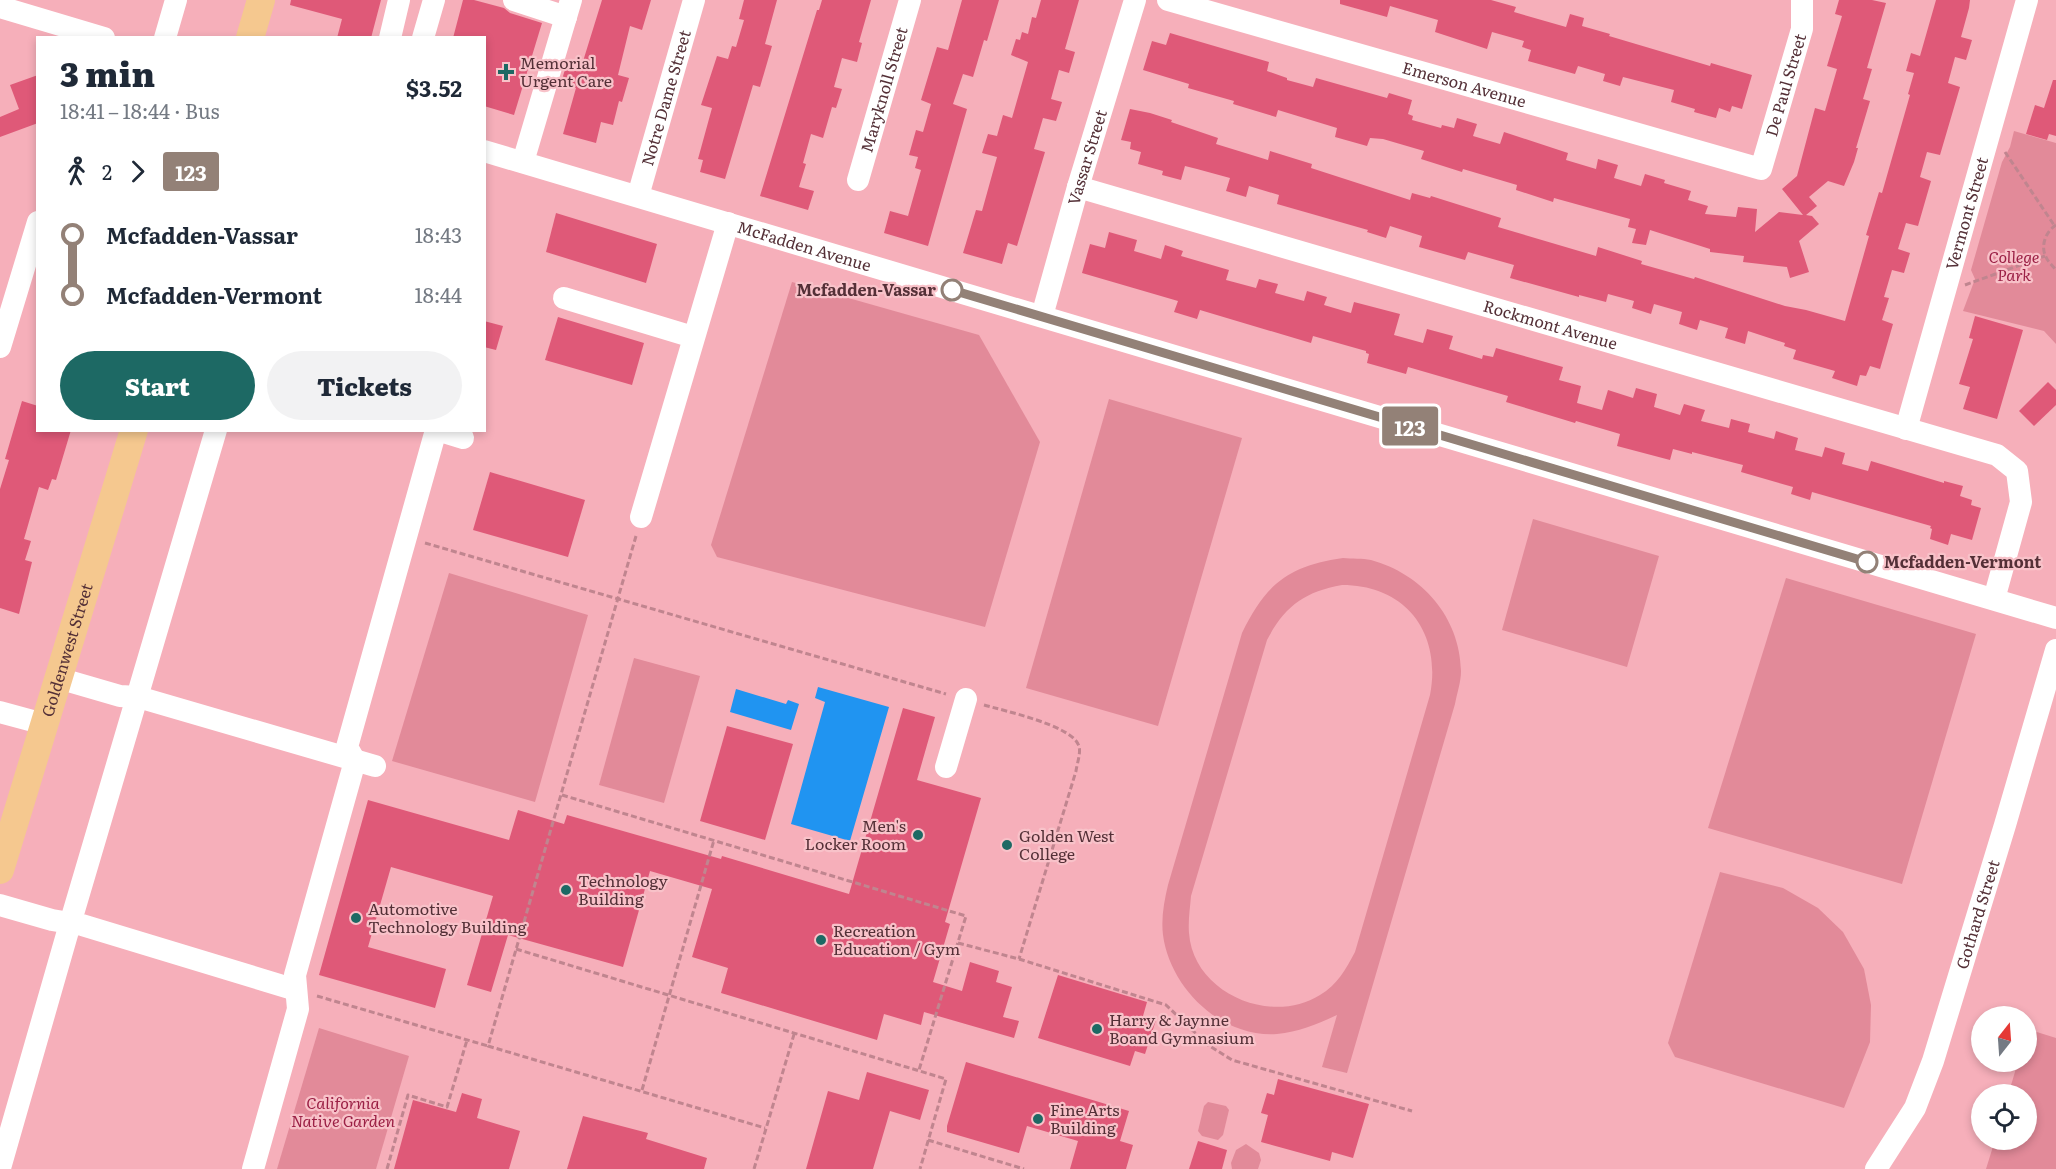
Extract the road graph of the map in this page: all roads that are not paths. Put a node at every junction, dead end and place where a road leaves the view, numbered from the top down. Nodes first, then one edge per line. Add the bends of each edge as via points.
1 (176, 0) edge
2 (261, 0) edge
3 (399, 0) edge
4 (434, 0) edge
5 (514, 0) edge
6 (694, 0) edge
7 (910, 0) edge
8 (1135, 0) edge
9 (1168, 0) edge
10 (1802, 0) edge
11 (2027, 0) edge
12 (0, 7) edge
13 (31, 8) edge
14 (569, 8) edge
15 (99, 36) edge
16 (166, 36) edge
17 (251, 36) edge
18 (390, 36) edge
19 (424, 36) edge
20 (486, 152) edge
21 (523, 162) junction
22 (1761, 169) joint
23 (858, 180) dead end
24 (1078, 188) junction
25 (638, 196) junction
26 (728, 223) junction
27 (36, 229) edge
28 (564, 298) dead end
29 (1042, 316) junction
30 (693, 337) junction
31 (0, 347) edge
32 (1906, 429) junction
33 (133, 432) edge
34 (215, 432) edge
35 (435, 432) edge
36 (443, 432) edge
37 (463, 438) dead end
38 (641, 517) road end
39 (1994, 599) junction
40 (2056, 618) edge
41 (2056, 650) edge
42 (58, 678) junction
43 (138, 697) junction
44 (966, 699) road end
45 (0, 712) edge
46 (44, 724) junction
47 (365, 763) junction
48 (946, 767) dead end
49 (0, 870) edge
50 (0, 906) edge
51 (70, 924) junction
52 (296, 990) junction
53 (0, 1168) edge
54 (253, 1169) edge
55 (1876, 1169) edge

1 - 16 street
2 - 17 main road
3 - 18 street
4 - 19 street
5 - 14 street
6 - 25 street, Notre Dame Street
7 - 23 street, Maryknoll Street
8 - 24 street, Vassar Street
9 - 22 street, Emerson Avenue
10 - 22 street, De Paul Street via 1802,29
11 - 32 street, Vermont Street
12 - 13 street
13 - 15 street
14 - 21 street
20 - 21 street, McFadden Avenue
21 - 25 street, McFadden Avenue
24 - 29 street, Vassar Street
24 - 32 street, Rockmont Avenue
25 - 26 street, McFadden Avenue
26 - 29 street, McFadden Avenue
26 - 30 street
27 - 31 street
28 - 30 street
29 - 39 street, McFadden Avenue
30 - 38 street
32 - 39 street, Rockmont Avenue via 1997,455 2017,471 2021,502
33 - 42 main road, Goldenwest Street
34 - 43 street
35 - 47 street via 347,747
36 - 37 street
39 - 40 street, McFadden Avenue
41 - 55 street, Gothard Street via 1933,1061 1915,1108
42 - 43 street via 120,696
42 - 46 main road, Goldenwest Street
43 - 47 street
43 - 51 street
44 - 48 street
45 - 46 street
46 - 49 main road, Goldenwest Street
47 - 52 street via 295,975
50 - 51 street
51 - 52 street
51 - 53 street
52 - 54 street via 298,1009

